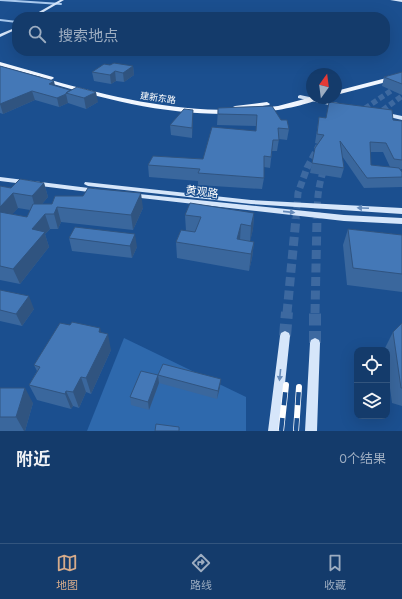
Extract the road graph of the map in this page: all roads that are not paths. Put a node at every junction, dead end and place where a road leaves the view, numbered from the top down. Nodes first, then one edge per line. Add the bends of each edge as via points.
1 (0, 0) edge
2 (68, 0) edge
3 (392, 0) edge
4 (402, 1) edge
5 (61, 2) edge
6 (55, 4) junction
7 (41, 12) edge
8 (46, 12) edge
9 (0, 20) edge
10 (12, 21) edge
11 (12, 27) edge
12 (12, 30) edge
13 (0, 33) edge
14 (0, 36) edge
15 (0, 64) edge
16 (0, 68) edge
17 (402, 72) edge
18 (402, 76) edge
19 (342, 87) edge
20 (342, 91) edge
21 (306, 97) edge
22 (306, 99) edge
23 (335, 104) edge
24 (341, 106) edge
25 (379, 113) edge
26 (402, 118) edge
27 (0, 174) edge
28 (0, 179) edge
29 (402, 211) edge
30 (402, 221) edge
31 (285, 336) tunnel mouth
32 (315, 343) tunnel mouth
33 (274, 431) edge
34 (311, 431) edge

1 - 6 street
2 - 5 main road
3 - 4 main road
5 - 6 main road
5 - 8 main road
6 - 7 main road
9 - 10 street
11 - 13 main road
12 - 14 main road
15 - 21 main road, 建新东路 via 133,100 181,107 238,108
16 - 22 main road, 建新东路 via 130,103 178,110 239,112 278,108
17 - 19 main road
18 - 20 main road
23 - 24 main road
25 - 26 main road
29 -> 27 main road, 黄观路 via 250,202
28 -> 30 main road, 黄观路 via 336,217
31 -> 33 main road
32 - 34 main road

